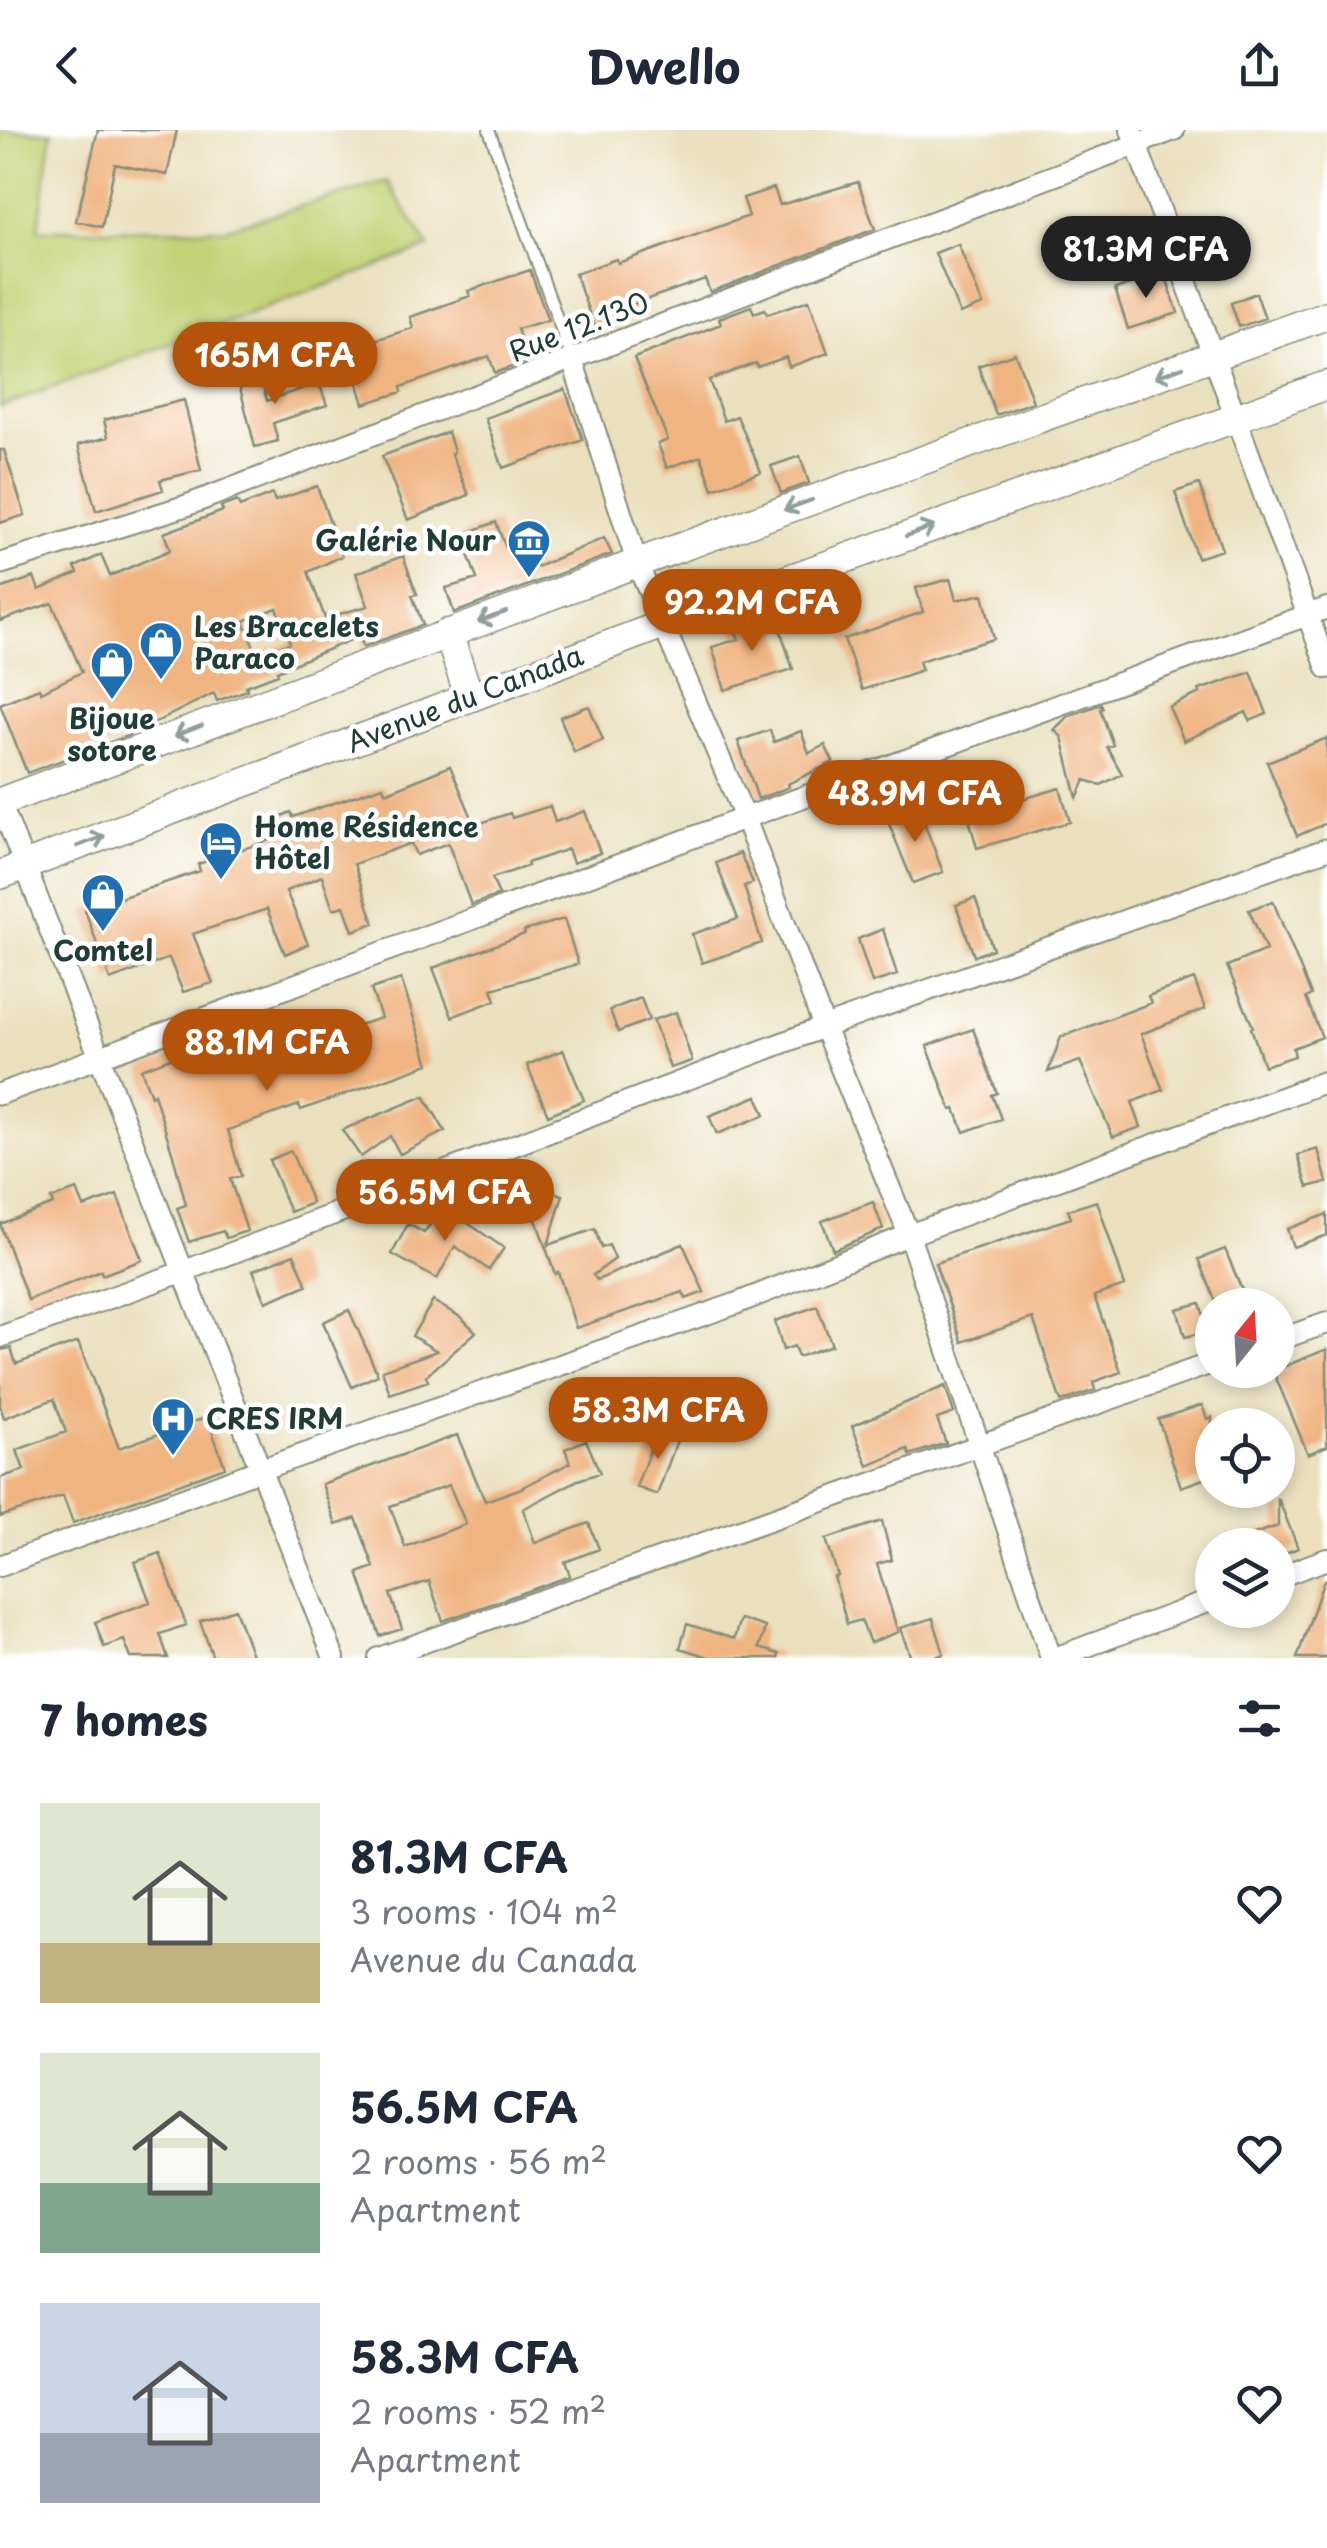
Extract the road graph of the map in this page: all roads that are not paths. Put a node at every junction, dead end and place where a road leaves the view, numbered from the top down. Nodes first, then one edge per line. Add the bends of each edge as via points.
1 (489, 130) edge
2 (1174, 130) edge
3 (1133, 137) edge
4 (1327, 315) edge
5 (1214, 356) junction
6 (572, 358) junction
7 (1327, 385) edge
8 (1236, 418) junction
9 (637, 563) junction
10 (0, 564) edge
11 (1318, 612) edge
12 (664, 624) junction
13 (448, 633) junction
14 (1327, 668) edge
15 (469, 696) junction
16 (0, 802) edge
17 (746, 818) junction
18 (1327, 848) edge
19 (13, 871) edge
20 (824, 1027) junction
21 (102, 1058) junction
22 (1327, 1082) edge
23 (0, 1094) edge
24 (909, 1235) junction
25 (182, 1272) junction
26 (1327, 1323) edge
27 (1295, 1334) edge
28 (0, 1337) edge
29 (1195, 1369) edge
30 (977, 1445) junction
31 (259, 1470) junction
32 (1327, 1558) edge
33 (0, 1566) edge
34 (1295, 1570) edge
35 (1195, 1606) edge
36 (334, 1658) edge
37 (379, 1658) edge
38 (1053, 1658) edge

1 - 6 lane
2 - 3 street, Rue 12.130
3 - 5 street
3 - 6 street, Rue 12.130
4 - 5 main road
5 - 8 street
5 -> 9 main road
6 - 9 street
6 - 10 street, Rue 12.130 via 185,506
7 - 8 main road, Avenue du Canada
8 - 11 street
12 -> 8 main road, Avenue du Canada
9 - 12 street
9 -> 13 main road
11 - 14 street
11 - 17 street
12 - 15 main road, Avenue du Canada
12 - 17 street
13 - 15 main road
13 -> 16 main road
19 -> 15 main road, Avenue du Canada
16 - 19 street
17 - 20 street
17 - 21 street
18 - 20 street
19 - 21 street
20 - 24 street
20 - 25 street
21 - 23 street
21 - 25 street
22 - 24 street
24 - 30 street
24 - 31 street via 735,1304
25 - 28 street
25 - 31 street
26 - 27 street
29 - 30 street
30 - 37 street
30 - 38 street
31 - 33 street
31 - 36 street
32 - 34 street
35 - 38 street

